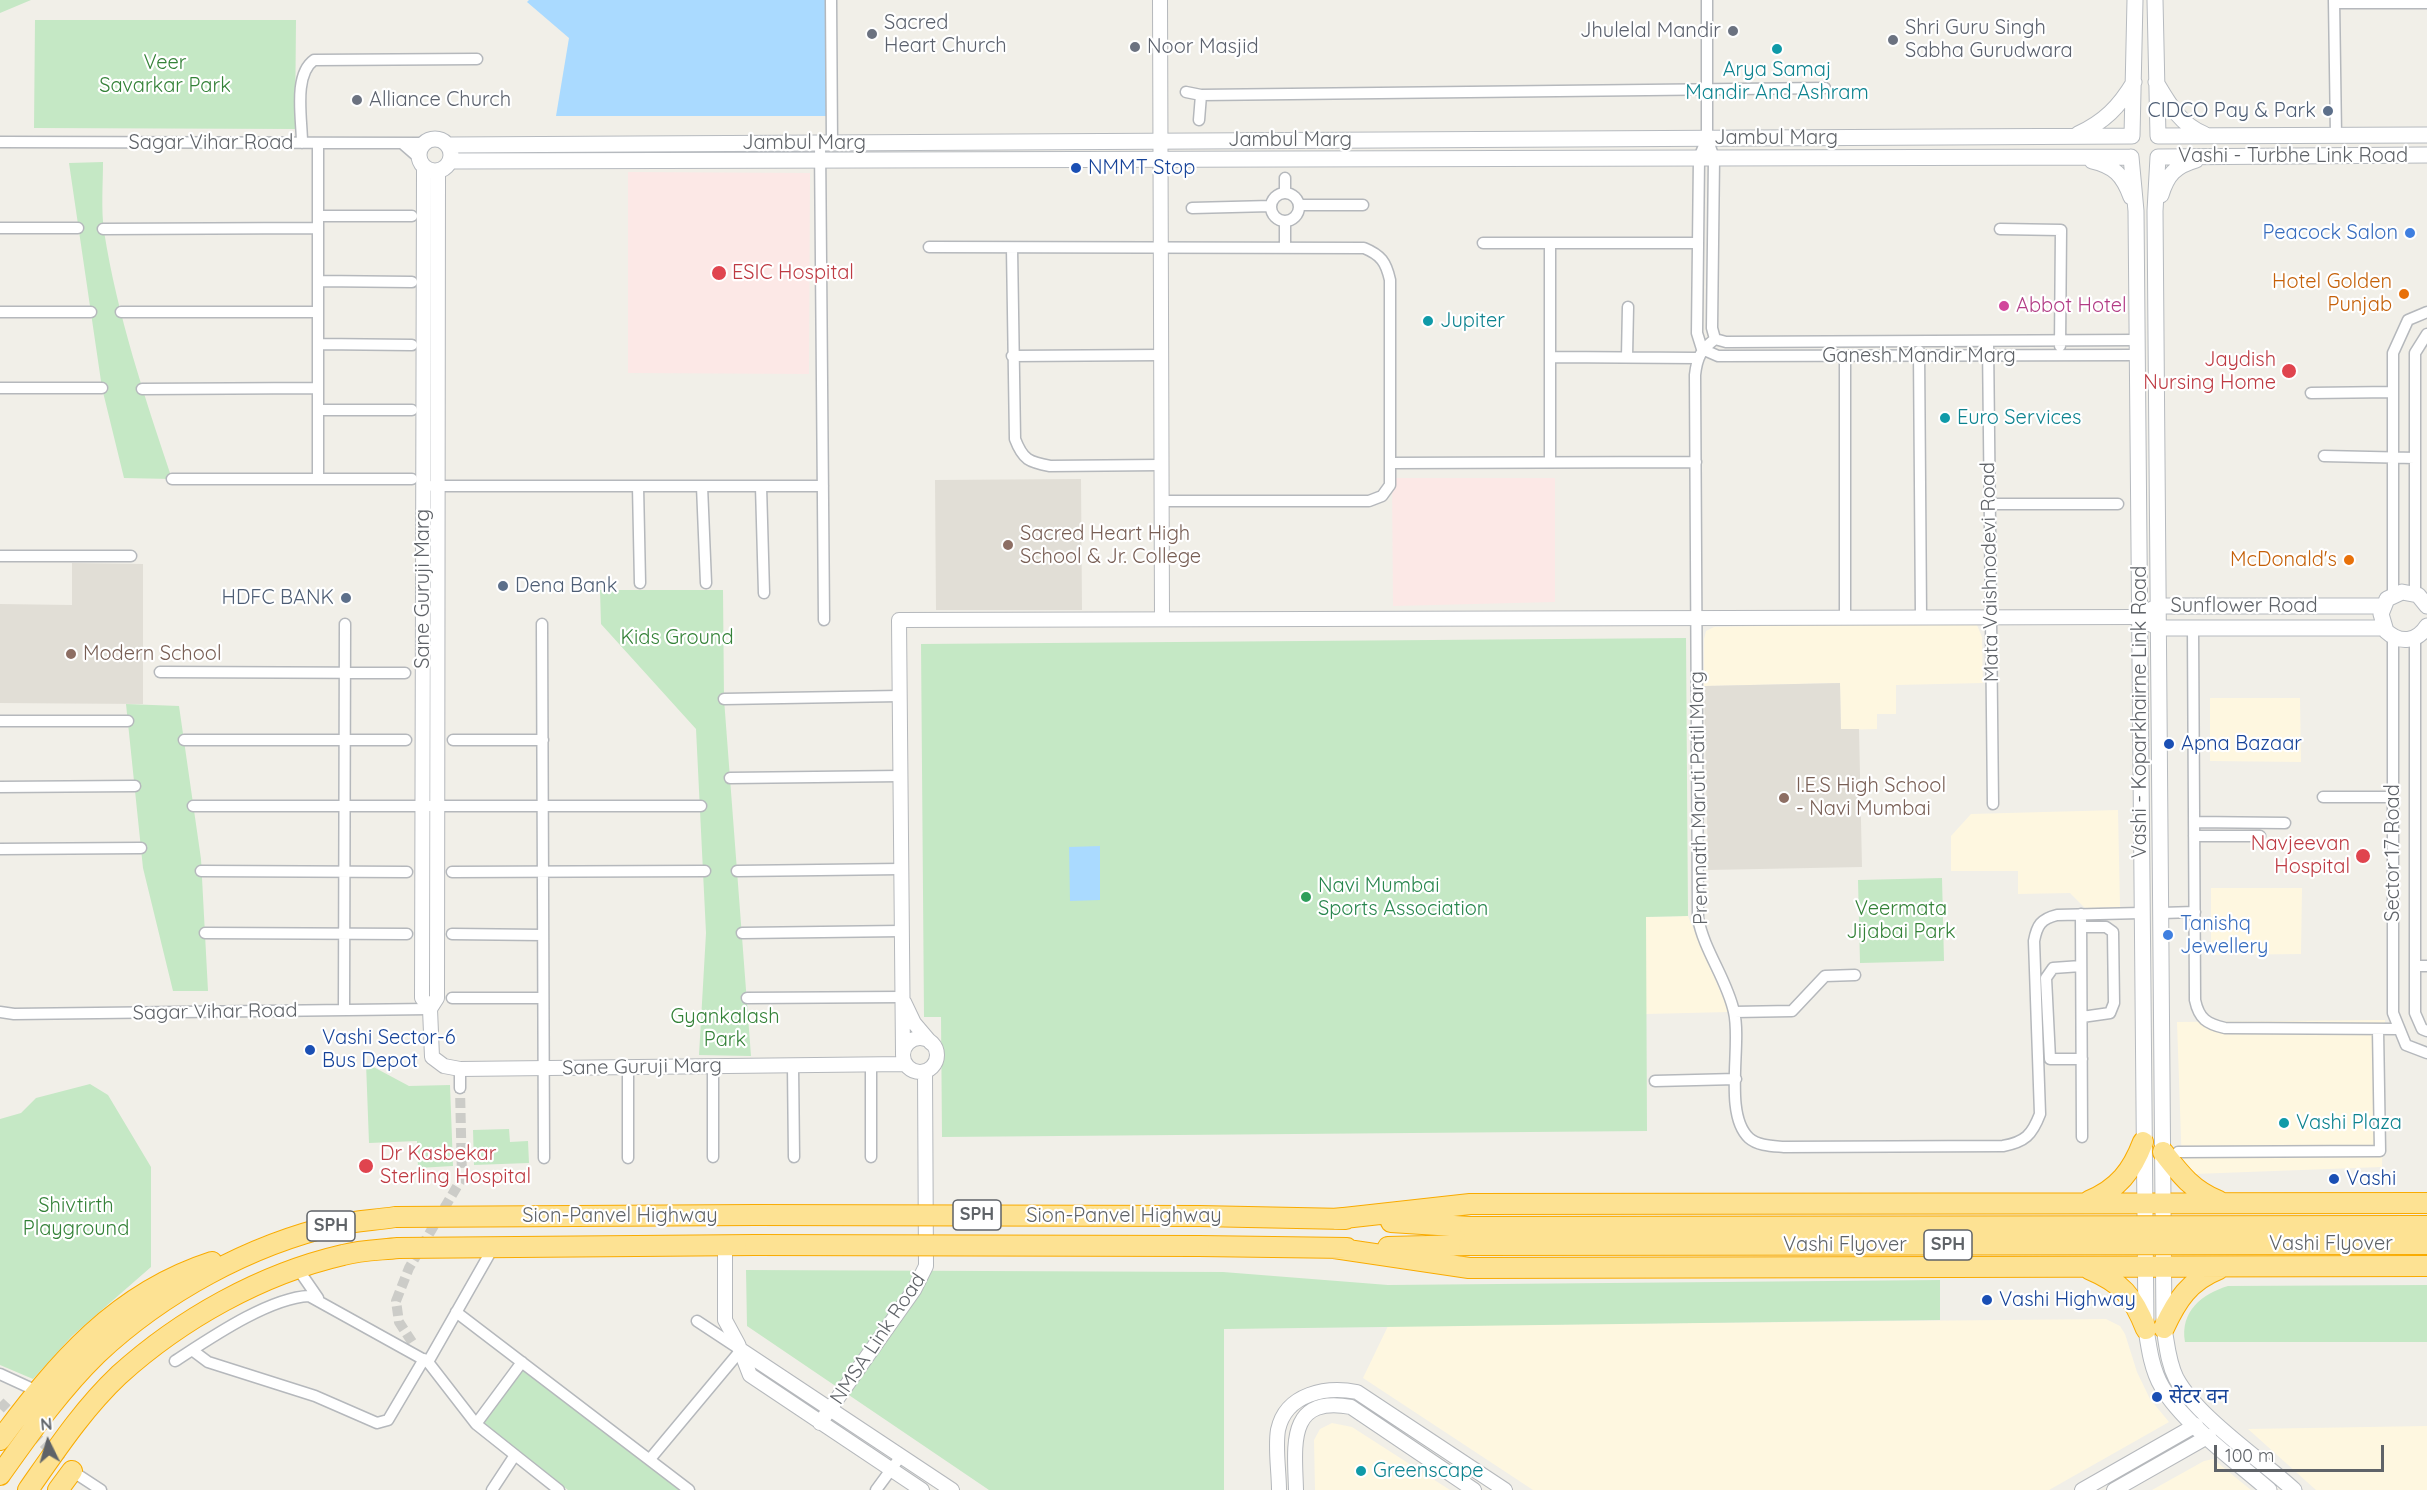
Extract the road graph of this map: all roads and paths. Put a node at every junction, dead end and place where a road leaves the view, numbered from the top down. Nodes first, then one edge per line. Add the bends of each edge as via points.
1 (831, 0) edge
2 (1160, 0) edge
3 (1707, 0) edge
4 (2135, 0) edge
5 (2155, 0) edge
6 (2334, 2) edge
7 (2427, 3) edge
8 (477, 59) dead end
9 (2135, 80) junction
10 (2155, 80) junction
11 (1707, 88) junction
12 (1825, 88) dead end
13 (1186, 92) dead end
14 (1201, 95) junction
15 (1199, 120) dead end
16 (2208, 135) junction
17 (2336, 135) junction
18 (2427, 135) edge
19 (2072, 136) junction
20 (2132, 136) junction
21 (2158, 136) junction
22 (1707, 138) junction
23 (1161, 141) junction
24 (0, 142) edge
25 (302, 143) junction
26 (318, 143) junction
27 (826, 143) junction
28 (447, 145) junction
29 (2427, 156) edge
30 (2072, 157) junction
31 (2132, 157) junction
32 (2158, 157) junction
33 (2208, 157) junction
34 (1707, 158) junction
35 (1161, 159) junction
36 (431, 160) junction
37 (820, 160) junction
38 (1285, 178) dead end
39 (1285, 193) junction
40 (1299, 205) junction
41 (1363, 205) dead end
42 (1271, 206) junction
43 (1192, 208) dead end
44 (2136, 211) junction
45 (2155, 211) junction
46 (318, 216) junction
47 (412, 216) dead end
48 (1285, 221) junction
49 (0, 228) edge
50 (78, 228) dead end
51 (318, 228) junction
52 (104, 229) dead end
53 (2000, 229) dead end
54 (1483, 243) dead end
55 (1550, 243) junction
56 (1698, 243) junction
57 (929, 247) dead end
58 (1012, 248) junction
59 (1161, 248) junction
60 (1285, 248) junction
61 (318, 281) junction
62 (412, 282) dead end
63 (1628, 307) dead end
64 (0, 312) edge
65 (91, 312) dead end
66 (121, 312) dead end
67 (318, 312) junction
68 (2427, 312) edge
69 (2408, 320) junction
70 (2426, 334) edge
71 (1715, 339) junction
72 (2060, 340) junction
73 (1919, 341) junction
74 (1988, 341) junction
75 (1861, 342) junction
76 (318, 344) junction
77 (412, 345) dead end
78 (2137, 348) junction
79 (1700, 353) junction
80 (1161, 355) junction
81 (1012, 356) junction
82 (1845, 356) junction
83 (1860, 356) junction
84 (1919, 356) junction
85 (1988, 356) junction
86 (2060, 356) junction
87 (1550, 357) junction
88 (1628, 357) junction
89 (0, 388) edge
90 (102, 388) dead end
91 (142, 388) dead end
92 (318, 388) junction
93 (2393, 392) junction
94 (2311, 393) dead end
95 (2421, 403) edge
96 (318, 410) junction
97 (412, 410) dead end
98 (2324, 456) dead end
99 (2393, 458) junction
100 (2415, 458) junction
101 (1550, 462) junction
102 (1696, 462) junction
103 (1390, 463) junction
104 (1161, 465) junction
105 (172, 478) dead end
106 (318, 478) junction
107 (418, 482) junction
108 (438, 486) junction
109 (638, 486) junction
110 (702, 486) junction
111 (761, 486) junction
112 (823, 486) junction
113 (1161, 501) junction
114 (1989, 504) junction
115 (2118, 504) dead end
116 (0, 556) edge
117 (131, 556) dead end
118 (640, 583) dead end
119 (706, 583) dead end
120 (764, 593) dead end
121 (2415, 594) junction
122 (2388, 600) junction
123 (2158, 606) junction
124 (2427, 606) edge
125 (1845, 617) junction
126 (1921, 617) junction
127 (1990, 617) junction
128 (2139, 617) junction
129 (1696, 618) junction
130 (1162, 619) junction
131 (824, 620) dead end
132 (345, 624) dead end
133 (542, 624) dead end
134 (2158, 628) junction
135 (2193, 628) junction
136 (2424, 630) edge
137 (2388, 632) junction
138 (160, 672) dead end
139 (345, 673) junction
140 (405, 673) dead end
141 (900, 696) junction
142 (2415, 697) junction
143 (2427, 698) edge
144 (724, 699) dead end
145 (0, 721) edge
146 (128, 721) dead end
147 (184, 740) dead end
148 (345, 740) junction
149 (406, 740) dead end
150 (453, 740) dead end
151 (543, 740) junction
152 (901, 776) junction
153 (730, 778) dead end
154 (135, 786) dead end
155 (0, 787) edge
156 (2323, 797) dead end
157 (2393, 797) junction
158 (1993, 804) dead end
159 (193, 806) dead end
160 (344, 806) junction
161 (701, 806) dead end
162 (422, 807) junction
163 (437, 807) junction
164 (543, 807) junction
165 (2194, 822) junction
166 (2285, 824) dead end
167 (2194, 836) junction
168 (2260, 836) dead end
169 (141, 848) dead end
170 (0, 849) edge
171 (2393, 858) junction
172 (2415, 858) junction
173 (901, 869) junction
174 (201, 871) dead end
175 (705, 871) dead end
176 (737, 871) dead end
177 (344, 872) junction
178 (407, 872) dead end
179 (452, 872) dead end
180 (543, 872) junction
181 (2194, 912) junction
182 (2141, 913) junction
183 (2161, 913) junction
184 (2081, 914) junction
185 (2081, 927) junction
186 (902, 931) junction
187 (205, 933) dead end
188 (742, 933) dead end
189 (344, 934) junction
190 (407, 934) dead end
191 (452, 934) dead end
192 (543, 935) junction
193 (2081, 966) junction
194 (2415, 966) junction
195 (2427, 966) edge
196 (1855, 975) dead end
197 (902, 997) junction
198 (452, 998) dead end
199 (543, 998) junction
200 (747, 998) dead end
201 (430, 1009) junction
202 (344, 1010) junction
203 (0, 1012) edge
204 (1734, 1012) junction
205 (2082, 1017) junction
206 (2378, 1029) junction
207 (2399, 1029) junction
208 (2424, 1030) edge
209 (932, 1044) junction
210 (2406, 1045) junction
211 (2427, 1053) edge
212 (904, 1059) junction
213 (2082, 1059) junction
214 (793, 1065) junction
215 (871, 1065) junction
216 (713, 1066) junction
217 (628, 1067) junction
218 (543, 1068) junction
219 (460, 1069) junction
220 (925, 1071) junction
221 (1736, 1080) junction
222 (1655, 1081) dead end
223 (460, 1088) tunnel mouth
224 (2082, 1137) dead end
225 (2143, 1142) junction
226 (2170, 1152) junction
227 (713, 1157) dead end
228 (794, 1157) dead end
229 (871, 1157) dead end
230 (543, 1158) dead end
231 (628, 1158) dead end
232 (2427, 1203) edge
233 (2084, 1204) junction
234 (2153, 1204) junction
235 (2224, 1204) junction
236 (1335, 1219) junction
237 (2427, 1226) edge
238 (1469, 1236) junction
239 (290, 1239) junction
240 (2427, 1244) edge
241 (725, 1245) junction
242 (494, 1246) junction
243 (1334, 1248) junction
244 (2427, 1266) edge
245 (2085, 1267) junction
246 (2154, 1267) junction
247 (2224, 1267) junction
248 (298, 1269) junction
249 (320, 1300) junction
250 (456, 1312) junction
251 (697, 1321) dead end
252 (2155, 1329) junction
253 (412, 1342) tunnel mouth
254 (192, 1350) junction
255 (741, 1350) junction
256 (426, 1360) junction
257 (175, 1361) dead end
258 (522, 1362) junction
259 (0, 1374) edge
260 (37, 1391) junction
261 (830, 1409) junction
262 (820, 1423) junction
263 (476, 1425) junction
264 (2196, 1425) junction
265 (2209, 1437) junction
266 (0, 1440) edge
267 (514, 1455) junction
268 (901, 1456) junction
269 (650, 1460) junction
270 (891, 1470) junction
271 (72, 1471) joint
272 (0, 1475) edge
273 (2279, 1476) junction
274 (2103, 1485) edge
275 (28, 1490) edge
276 (58, 1490) edge
277 (101, 1490) edge
278 (492, 1490) edge
279 (559, 1490) edge
280 (689, 1490) edge
281 (876, 1490) edge
282 (921, 1490) edge
283 (952, 1490) edge
284 (1279, 1490) edge
285 (1296, 1490) edge
286 (1474, 1490) edge
287 (1505, 1490) edge
288 (2082, 1490) edge
289 (2114, 1490) edge
290 (2269, 1490) edge
291 (2294, 1490) edge

1 - 27 street
2 - 23 street
3 - 11 street, Premnath Maruti Patil Marg
4 - 9 main road
5 - 10 main road
6 - 7 street
6 - 17 street
8 - 25 street via 314,60 306,66 302,79
9 - 19 main road via 2110,115
9 - 20 main road
10 - 16 main road via 2181,119
10 - 21 main road
11 - 12 street
11 - 14 street
11 - 22 street, Premnath Maruti Patil Marg
13 - 14 street
14 - 15 street
16 - 17 main road, Vashi - Turbhe Link Road
16 - 21 main road, Vashi - Turbhe Link Road
17 - 18 main road, Vashi - Turbhe Link Road
19 - 20 main road, Jambul Marg
19 - 22 main road, Jambul Marg
20 - 21 main road via 2145,129
20 - 31 main road via 2128,146
21 - 32 main road via 2162,146
22 - 23 main road, Jambul Marg
22 - 34 street, Premnath Maruti Patil Marg
23 - 27 main road, Jambul Marg
23 - 35 street
24 - 25 street, Sagar Vihar Road
25 - 26 street, Sagar Vihar Road
26 - 36 street, Sagar Vihar Road via 401,143
26 - 46 street
27 - 28 main road, Jambul Marg
27 - 37 street
28 - 36 main road
28 - 36 main road, Jambul Marg via 438,139
29 - 33 main road, Vashi - Turbhe Link Road
30 - 31 main road, Jambul Marg
30 - 34 main road, Jambul Marg
30 - 44 main road via 2101,163 2120,173
31 - 32 main road via 2145,163
31 - 44 main road, Vashi - Koparkhairne Link Road
32 - 33 main road, Vashi - Turbhe Link Road
32 - 45 main road, Vashi - Koparkhairne Link Road
33 - 45 main road via 2177,167 2170,174
34 - 35 main road, Jambul Marg
34 - 56 street, Premnath Maruti Patil Marg
34 - 71 street, Premnath Maruti Patil Marg
35 - 37 main road, Jambul Marg
35 - 59 street
36 - 37 main road, Jambul Marg
36 - 107 street, Sane Guruji Marg
36 - 108 street, Sane Guruji Marg
37 - 112 street
38 - 39 street
39 - 40 street via 1293,195
39 - 42 street via 1276,196
40 - 41 street
40 - 48 street via 1296,216
42 - 43 street
42 - 48 street via 1275,216
44 - 78 main road, Vashi - Koparkhairne Link Road
45 - 123 main road, Vashi - Koparkhairne Link Road
46 - 47 street
46 - 51 street
48 - 60 street
49 - 50 street
51 - 52 street
51 - 61 street
53 - 72 street via 2061,230
54 - 55 street
55 - 56 street
55 - 87 street
56 - 79 street, Premnath Maruti Patil Marg
57 - 58 street
58 - 59 street
58 - 81 street
59 - 60 street
59 - 80 street
60 - 103 street via 1364,248 1377,253 1387,264
61 - 62 street
61 - 67 street
63 - 88 street
64 - 65 street
66 - 67 street
67 - 76 street
68 - 69 street
69 - 70 street
69 - 93 street via 2393,352
70 - 95 street via 2415,352
71 - 75 street, Ganesh Mandir Marg
71 - 79 street
72 - 74 street, Ganesh Mandir Marg
72 - 78 street, Ganesh Mandir Marg
72 - 86 street
73 - 74 street, Ganesh Mandir Marg
73 - 75 street, Ganesh Mandir Marg
73 - 84 street
74 - 85 street, Mata Vaishnodevi Road
75 - 83 street
76 - 77 street
76 - 92 street
78 - 86 street, Ganesh Mandir Marg
78 - 128 main road, Vashi - Koparkhairne Link Road
79 - 82 street, Ganesh Mandir Marg
79 - 88 street, Ganesh Mandir Marg
79 - 102 street, Premnath Maruti Patil Marg
80 - 81 street
80 - 104 street
81 - 104 street via 1015,439 1021,455 1050,466
82 - 83 street, Ganesh Mandir Marg
82 - 125 street
83 - 84 street, Ganesh Mandir Marg
84 - 85 street, Ganesh Mandir Marg
84 - 126 street
85 - 86 street, Ganesh Mandir Marg
85 - 114 street, Mata Vaishnodevi Road
87 - 88 street, Ganesh Mandir Marg
87 - 101 street
89 - 90 street
91 - 92 street
92 - 96 street
93 - 94 street
93 - 99 street
95 - 100 street
96 - 97 street
96 - 106 street
98 - 99 street
99 - 100 street
99 - 122 street
100 - 121 street
101 - 102 street
101 - 103 street
102 - 129 street, Premnath Maruti Patil Marg
103 - 113 street via 1390,485 1382,496 1369,501
104 - 113 street
105 - 106 street
106 - 107 street
107 - 108 street
107 - 162 street, Sane Guruji Marg
108 - 109 street
108 - 163 street, Sane Guruji Marg
109 - 110 street
109 - 118 street
110 - 111 street
110 - 119 street
111 - 112 street
111 - 120 street
112 - 131 street
113 - 130 street
114 - 115 street
114 - 127 street, Mata Vaishnodevi Road
116 - 117 street
121 - 122 main road, Sunflower Road via 2402,592
121 - 124 main road
122 - 123 main road, Sunflower Road
122 - 137 main road via 2381,614
123 - 128 main road, Sunflower Road
123 - 134 main road, Vashi - Koparkhairne Link Road
125 - 126 street
125 - 129 street
126 - 127 street
127 - 128 street
127 - 158 street, Mata Vaishnodevi Road
128 - 134 main road, Sunflower Road
128 - 182 main road, Vashi - Koparkhairne Link Road
129 - 130 street
129 - 204 street, Premnath Maruti Patil Marg via 1698,918
130 - 141 street via 899,620
132 - 139 street
133 - 151 street
134 - 135 main road, Sunflower Road
134 - 183 main road, Vashi - Koparkhairne Link Road
135 - 137 main road, Sunflower Road
135 - 165 street
136 - 137 main road, Sunflower Road via 2402,640
136 - 142 street, Sector 17 Road
137 - 157 street, Sector 17 Road
138 - 139 street
139 - 140 street
139 - 148 street
141 - 144 street
141 - 152 street
142 - 143 street
142 - 172 street, Sector 17 Road
145 - 146 street
147 - 148 street
148 - 149 street
148 - 160 street
150 - 151 street
151 - 164 street
152 - 153 street
152 - 173 street
154 - 155 street
156 - 157 street
157 - 171 street, Sector 17 Road
159 - 160 street
160 - 162 street
160 - 177 street
161 - 164 street
162 - 163 street
162 - 201 street, Sane Guruji Marg via 422,998
163 - 164 street
163 - 201 street, Sane Guruji Marg via 437,998
164 - 180 street
165 - 166 street
165 - 167 street
167 - 168 street
167 - 181 street
169 - 170 street
171 - 172 street
171 - 207 street, Sector 17 Road via 2393,1013
172 - 194 street, Sector 17 Road
173 - 176 street
173 - 186 street
174 - 177 street
175 - 180 street
177 - 178 street
177 - 189 street
179 - 180 street
180 - 192 street
181 - 183 street
181 - 206 street via 2195,1000 2205,1021 2226,1028
182 - 183 main road
182 - 184 street, Premnath Maruti Patil Marg
182 - 225 main road, Vashi - Koparkhairne Link Road
183 - 226 main road, Vashi - Koparkhairne Link Road
184 - 185 street
184 - 221 street, Premnath Maruti Patil Marg via 2044,918 2037,927 2034,941 2040,1114 2033,1132 2021,1143 1766,1145 1750,1138 1740,1125
185 - 193 street
185 - 205 street via 2106,927 2113,932 2114,1003 2110,1013
186 - 188 street
186 - 197 street
187 - 189 street
189 - 190 street
189 - 202 street
191 - 192 street
192 - 199 street
193 - 205 street
193 - 213 street via 2053,968 2046,978 2050,1059
194 - 195 street
194 - 208 street, Sector 17 Road via 2415,1012
196 - 204 street via 1825,976 1792,1011
197 - 200 street
197 - 209 street via 914,1023
197 - 212 street
198 - 199 street
199 - 218 street
201 - 202 street, Sagar Vihar Road
201 - 219 street, Sane Guruji Marg via 432,1057 444,1066
202 - 203 street, Sagar Vihar Road
204 - 221 street, Premnath Maruti Patil Marg
205 - 213 street
206 - 207 street
206 - 226 street via 2380,1151
207 - 210 street, Sector 17 Road
208 - 210 street
209 - 212 street via 917,1039 907,1044
209 - 220 street via 936,1060
210 - 211 street
212 - 215 street, Sane Guruji Marg
212 - 220 street via 914,1071
213 - 224 street
214 - 215 street, Sane Guruji Marg
214 - 216 street, Sane Guruji Marg
214 - 228 street
215 - 229 street
216 - 217 street, Sane Guruji Marg
216 - 227 street
217 - 218 street, Sane Guruji Marg
217 - 231 street
218 - 219 street, Sane Guruji Marg
218 - 230 street
219 - 223 street
220 - 261 street, NMSA Link Road via 926,1266 914,1290
221 - 222 street
225 - 233 highway via 2122,1181
225 - 234 main road, Vashi - Koparkhairne Link Road
226 - 234 main road, Vashi - Koparkhairne Link Road
226 - 235 highway via 2185,1181
232 - 235 highway
233 - 234 highway
233 - 236 highway via 1470,1204
234 - 235 highway
234 - 246 main road, Vashi - Koparkhairne Link Road
236 - 238 highway, Vashi Flyover / SPH
236 - 239 highway, Sion-Panvel Highway / SPH, bridge via 395,1217 337,1225
237 - 238 highway, Vashi Flyover / SPH, bridge
238 - 240 highway, Vashi Flyover / SPH, bridge
238 - 243 highway, Vashi Flyover / SPH
239 - 260 highway via 197,1267 128,1301 83,1339
239 - 272 highway, Sion-Panvel Highway / SPH via 192,1284 141,1317 97,1354 60,1394
241 - 242 highway, Sion-Panvel Highway / SPH
241 - 243 highway, Sion-Panvel Highway / SPH, bridge
241 - 255 street via 724,1315
242 - 248 highway, Sion-Panvel Highway / SPH via 398,1248 344,1254
242 - 250 street
243 - 245 highway via 1469,1268
244 - 247 highway
245 - 246 highway
245 - 252 highway via 2124,1289
246 - 247 highway
246 - 252 main road, Vashi - Koparkhairne Link Road
247 - 252 highway via 2202,1276 2185,1290
248 - 249 street
248 - 275 highway, Sion-Panvel Highway / SPH via 207,1310 159,1342 118,1376 83,1414
249 - 254 street via 297,1296 221,1331
249 - 256 street
250 - 256 street
250 - 258 street
251 - 255 street
252 - 264 main road via 2152,1363 2161,1386
252 - 273 main road via 2176,1378 2189,1396
253 - 256 street
254 - 256 street via 208,1362 315,1396 377,1423 388,1420
254 - 257 street
255 - 261 street
255 - 262 street via 753,1378
255 - 269 street
256 - 263 street
258 - 263 street
258 - 269 street
259 - 260 street
260 - 266 highway
261 - 262 street, NMSA Link Road
261 - 268 street
262 - 270 street
263 - 267 street
264 - 265 main road
264 - 274 street
265 - 289 street
265 - 290 main road
267 - 278 street
267 - 279 street
268 - 270 street
268 - 283 street
269 - 280 street
270 - 281 street
270 - 282 street
271 - 276 highway
271 - 277 street
273 - 290 main road
273 - 291 main road
274 - 288 street
284 - 287 street via 1278,1430 1285,1414 1299,1400 1319,1390 1338,1388 1357,1392
285 - 286 street via 1295,1433 1299,1423 1324,1407 1338,1405 1351,1407

